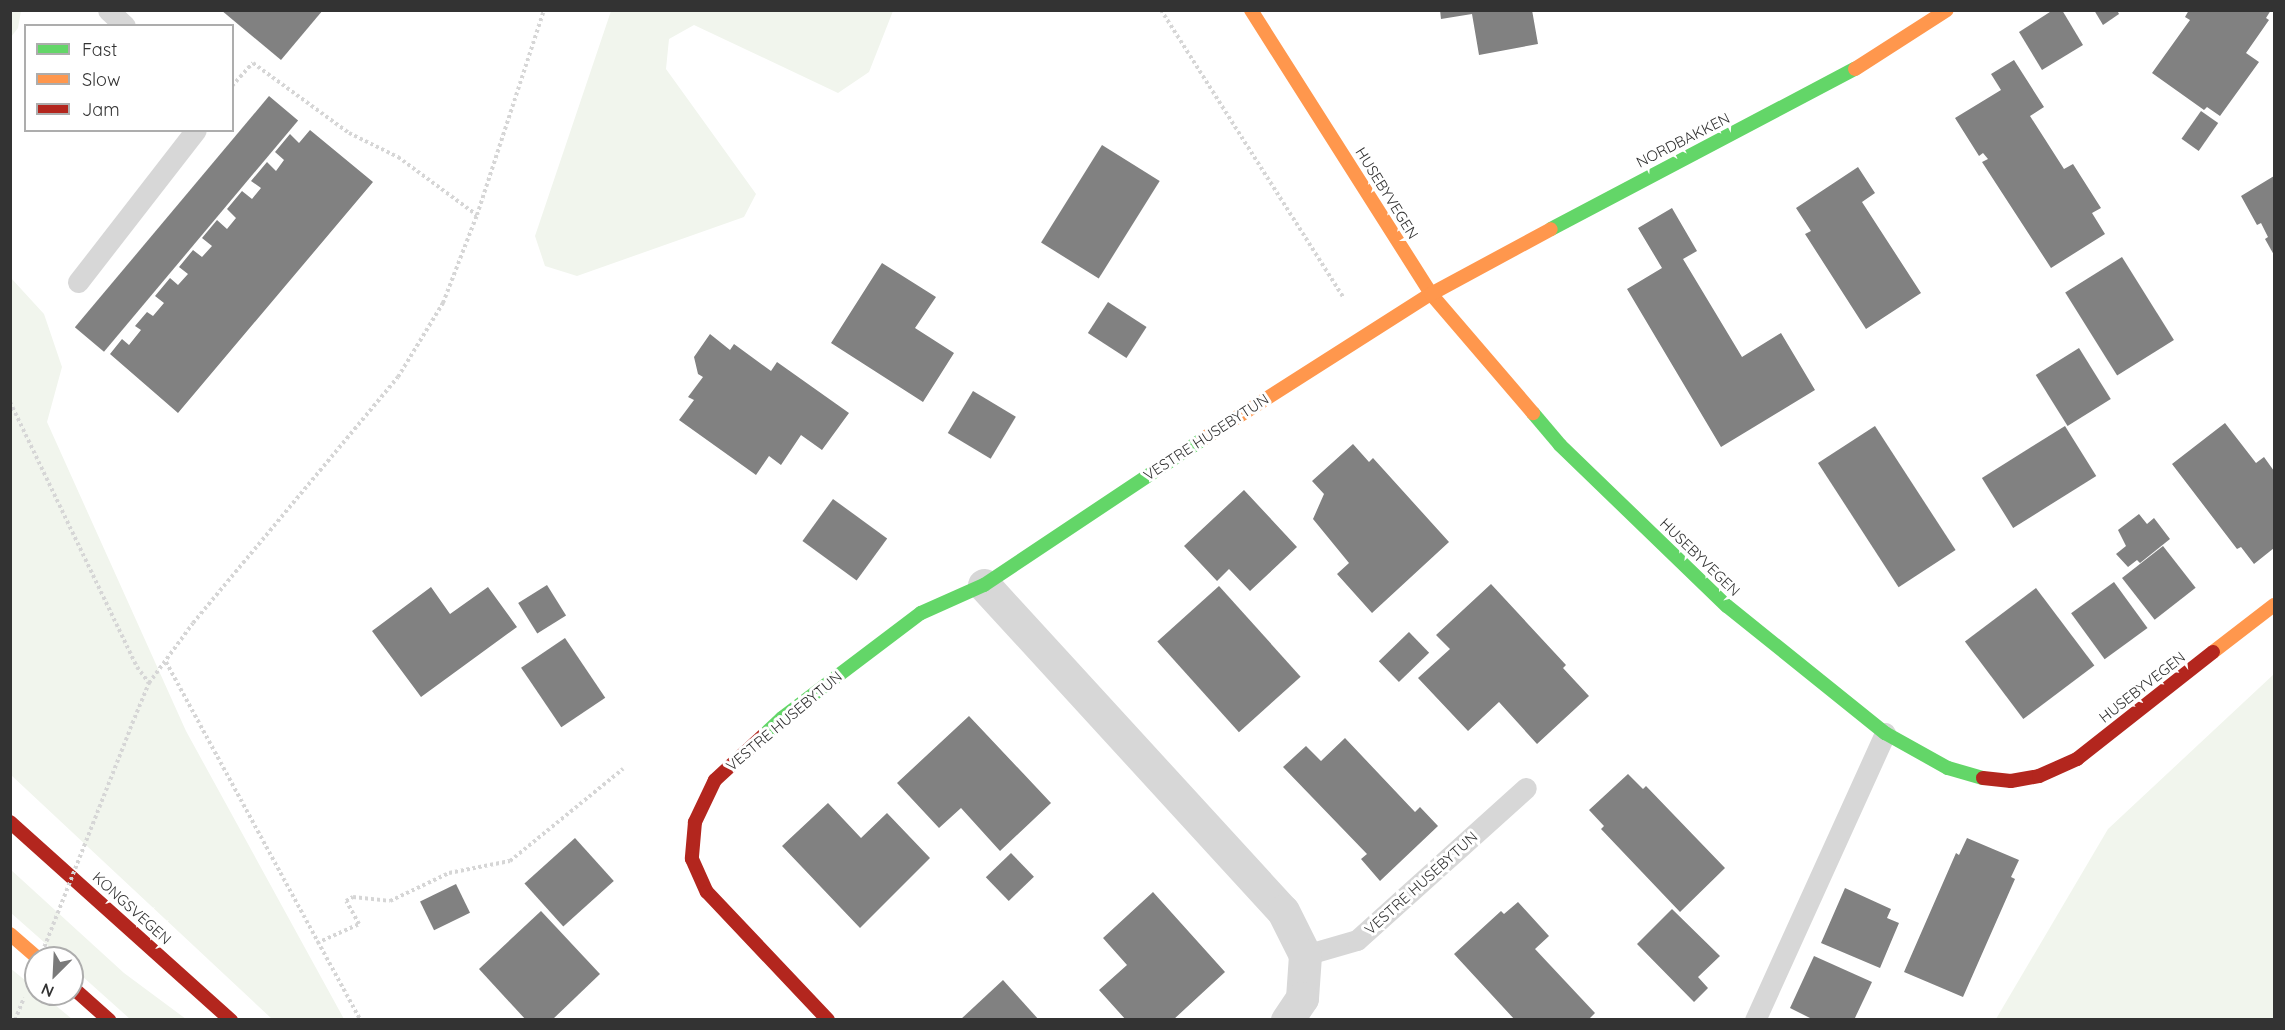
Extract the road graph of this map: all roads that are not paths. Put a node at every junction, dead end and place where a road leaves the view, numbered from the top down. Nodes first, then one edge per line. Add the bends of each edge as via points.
1 (108, 10) edge
2 (1251, 10) edge
3 (1947, 10) edge
4 (123, 24) edge
5 (194, 132) edge
6 (78, 282) dead end
7 (1431, 294) junction
8 (984, 585) junction
9 (2274, 604) edge
10 (1885, 733) junction
11 (1526, 788) dead end
12 (10, 822) edge
13 (10, 934) edge
14 (24, 946) edge
15 (1305, 955) junction
16 (84, 998) edge
17 (109, 1020) edge
18 (231, 1020) edge
19 (828, 1020) edge
20 (1287, 1020) edge
21 (1755, 1020) edge

1 - 4 lane
2 - 7 street, HUSEBYVEGEN
3 - 7 street, NORDBAKKEN via 1848,74
5 - 6 lane
7 - 8 street, VESTRE HUSEBYTUN via 1262,400
7 - 10 street, HUSEBYVEGEN via 1560,445 1728,606
8 - 15 street via 1283,911
8 - 19 street, VESTRE HUSEBYTUN via 921,614 782,718 715,780 695,822 692,859 707,892
9 - 10 street, HUSEBYVEGEN via 2077,759 2038,776 2011,781 1978,778 1948,768
10 - 21 lane
11 - 15 lane, VESTRE HUSEBYTUN via 1357,940
12 - 18 street, KONGSVEGEN
13 - 14 street
15 - 20 street via 1302,998
16 - 17 street

